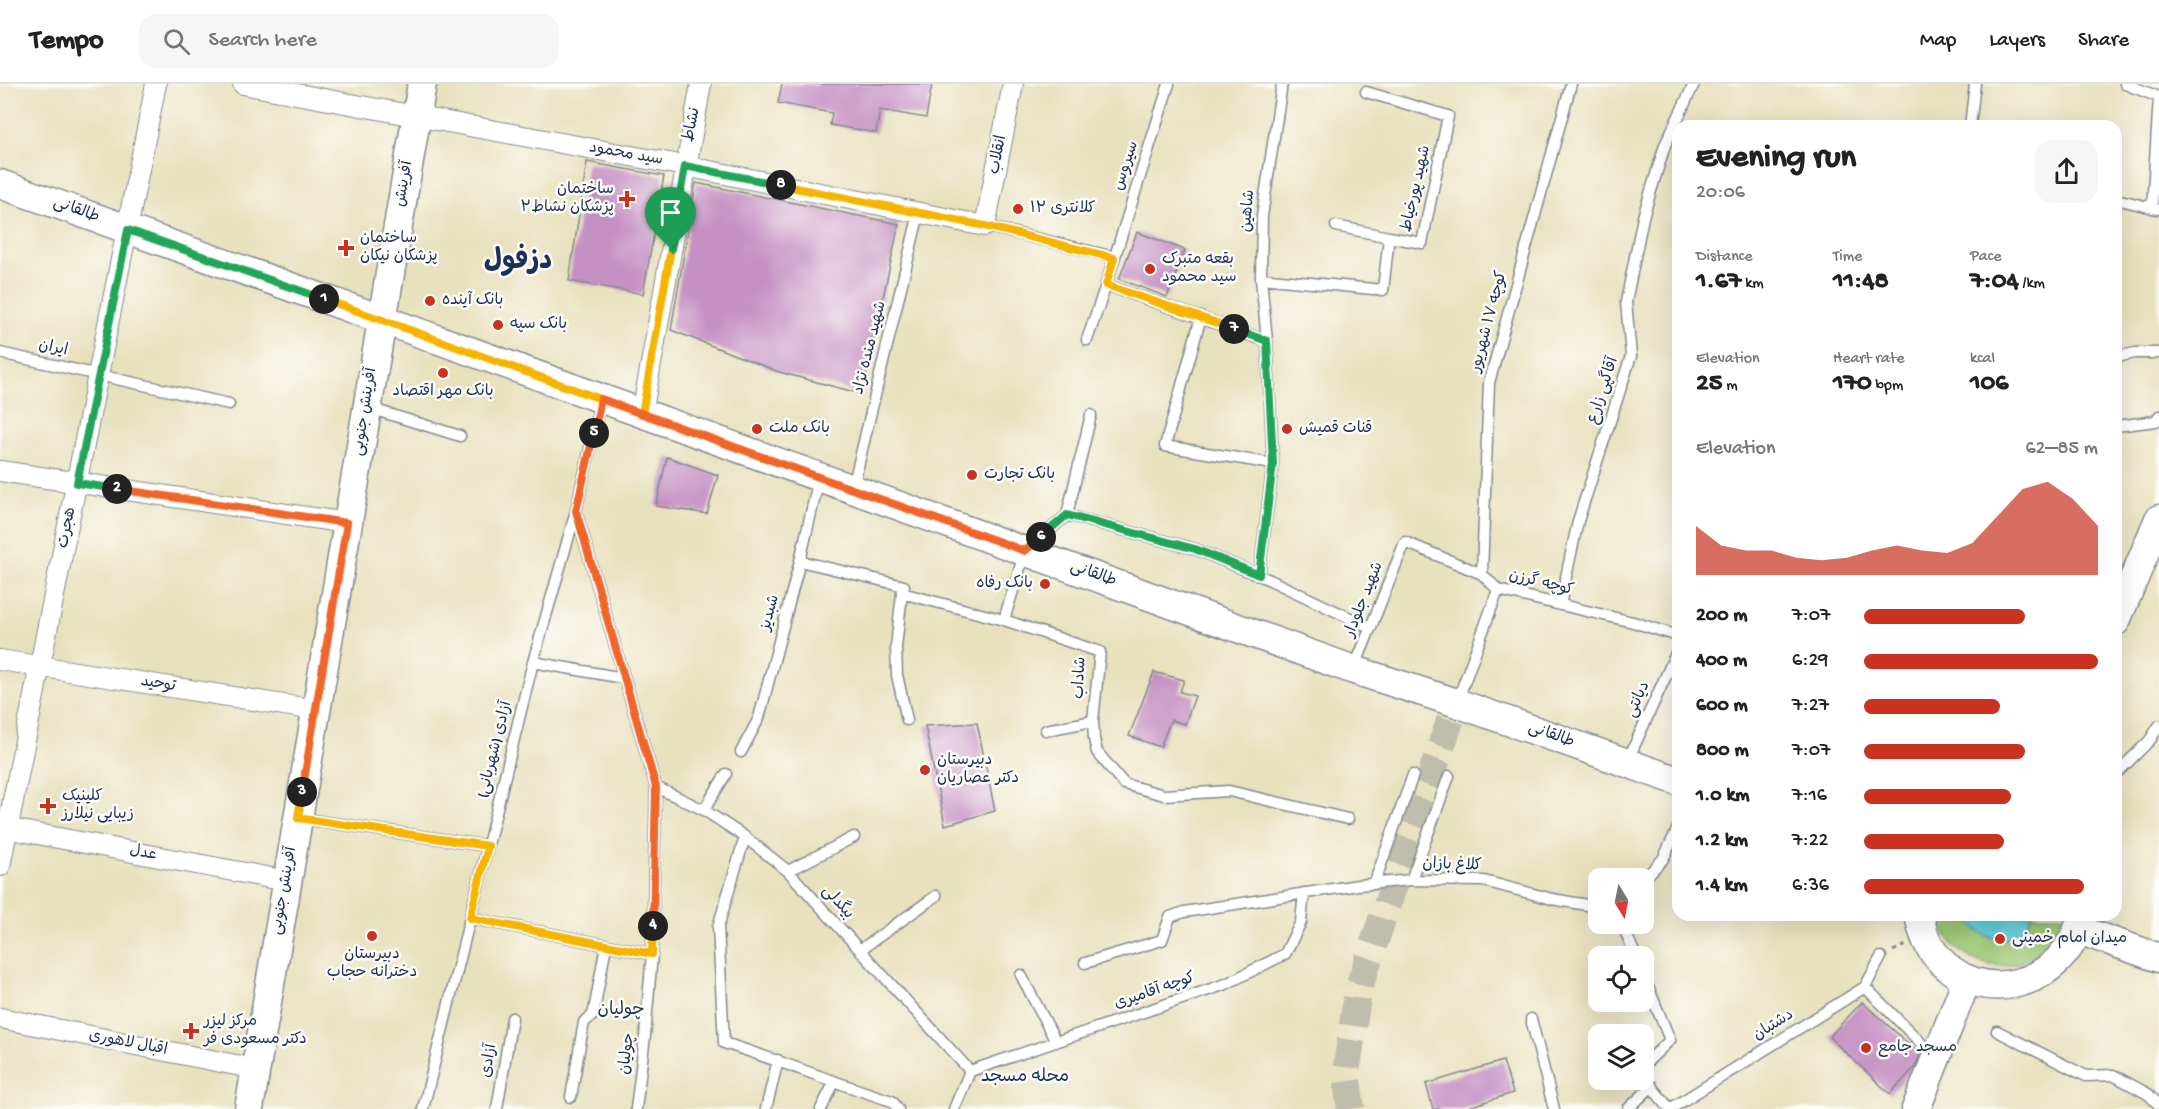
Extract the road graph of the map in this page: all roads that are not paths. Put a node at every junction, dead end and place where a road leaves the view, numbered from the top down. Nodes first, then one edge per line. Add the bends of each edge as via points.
1 (156, 84) edge
2 (243, 84) edge
3 (422, 84) edge
4 (701, 84) edge
5 (1013, 84) edge
6 (1169, 84) edge
7 (1282, 84) edge
8 (1571, 84) edge
9 (1694, 84) edge
10 (1975, 84) edge
11 (2125, 84) edge
12 (1366, 92) dead end
13 (416, 117) junction
14 (1677, 120) edge
15 (1971, 120) edge
16 (1672, 130) edge
17 (685, 166) junction
18 (0, 184) edge
19 (2122, 200) edge
20 (2156, 209) edge
21 (919, 213) junction
22 (985, 226) junction
23 (1336, 226) dead end
24 (128, 230) junction
25 (1389, 237) junction
26 (1114, 258) junction
27 (1261, 278) junction
28 (1106, 285) junction
29 (1201, 317) junction
30 (381, 319) junction
31 (1087, 340) dead end
32 (1267, 341) junction
33 (0, 353) edge
34 (2159, 353) edge
35 (2122, 356) edge
36 (99, 374) junction
37 (601, 399) junction
38 (229, 404) dead end
39 (367, 408) junction
40 (642, 414) junction
41 (1091, 415) dead end
42 (2159, 416) edge
43 (2122, 425) edge
44 (460, 436) dead end
45 (1273, 464) junction
46 (0, 471) edge
47 (819, 477) junction
48 (77, 483) junction
49 (853, 489) junction
50 (576, 511) junction
51 (1067, 515) junction
52 (2159, 519) edge
53 (347, 523) junction
54 (1405, 542) joint
55 (1025, 551) junction
56 (800, 561) junction
57 (1482, 574) junction
58 (1259, 575) junction
59 (1498, 590) junction
60 (902, 593) junction
61 (1560, 605) junction
62 (2122, 607) edge
63 (1005, 620) junction
64 (1371, 628) junction
65 (1672, 634) edge
66 (0, 660) edge
67 (533, 662) junction
68 (1672, 662) edge
69 (40, 666) junction
70 (1354, 670) junction
71 (623, 678) junction
72 (1455, 709) junction
73 (316, 710) junction
74 (907, 720) dead end
75 (1093, 721) junction
76 (2159, 726) edge
77 (1046, 730) dead end
78 (741, 752) dead end
79 (1627, 763) junction
80 (2122, 768) edge
81 (726, 774) dead end
82 (1413, 775) dead end
83 (1449, 776) dead end
84 (1672, 779) edge
85 (656, 787) junction
86 (1672, 793) edge
87 (704, 810) junction
88 (298, 818) junction
89 (1348, 819) dead end
90 (4, 828) edge
91 (745, 837) junction
92 (854, 837) dead end
93 (1672, 840) edge
94 (488, 846) junction
95 (0, 866) edge
96 (1654, 868) edge
97 (788, 871) junction
98 (1411, 880) junction
99 (287, 881) junction
100 (1374, 884) junction
101 (1304, 894) junction
102 (936, 896) dead end
103 (1588, 905) edge
104 (470, 918) junction
105 (2080, 922) edge
106 (1921, 925) edge
107 (606, 945) junction
108 (860, 950) junction
109 (652, 954) junction
110 (1881, 957) road end
111 (2159, 958) edge
112 (1085, 963) dead end
113 (1021, 975) dead end
114 (1967, 979) junction
115 (1865, 987) junction
116 (1654, 1001) edge
117 (0, 1018) edge
118 (512, 1018) dead end
119 (1531, 1019) dead end
120 (1997, 1031) dead end
121 (1056, 1042) junction
122 (1654, 1055) edge
123 (1936, 1058) junction
124 (778, 1060) junction
125 (255, 1069) junction
126 (970, 1071) junction
127 (834, 1083) junction
128 (1654, 1089) edge
129 (1642, 1090) edge
130 (571, 1097) dead end
131 (2159, 1105) edge
132 (249, 1109) edge
133 (423, 1109) edge
134 (497, 1109) edge
135 (636, 1109) edge
136 (766, 1109) edge
137 (821, 1109) edge
138 (898, 1109) edge
139 (954, 1109) edge
140 (1554, 1109) edge
141 (1628, 1109) edge
142 (1670, 1109) edge
143 (1916, 1109) edge

1 - 24 street, هجرت
2 - 13 street, سید محمود
3 - 13 main road, آفرینش
4 - 17 street, نشاط
5 - 22 street, انقلاب
6 - 26 lane, سیروس
7 - 27 lane, شاهین via 1262,216
8 - 57 lane, کوچه ۱۷ شهریور via 1489,383
9 - 14 lane, آقاگپی زارع
10 - 15 lane
11 - 20 lane via 2158,97
12 - 25 lane, شهید پورخیاط via 1448,116 1422,243
13 - 17 street, سید محمود
13 - 30 main road, آفرینش
16 - 61 lane, آقاگپی زارع via 1643,217 1626,302 1631,356 1578,521
17 - 21 street, سید محمود
17 - 40 street, نشاط
18 - 24 main road, طالقانی
19 - 20 lane
21 - 22 street, سید محمود
21 - 49 lane, شهید منده نژاد
22 - 26 lane, سید محمود
23 - 25 lane
24 - 30 main road, طالقانی
24 - 36 street, هجرت
25 - 27 lane, شهید پورخیاط via 1383,290
26 - 28 lane, سیروس
27 - 32 lane, شاهین
28 - 29 lane
28 - 31 lane, سیروس
29 - 32 lane
29 - 45 lane via 1165,446
30 - 37 main road, طالقانی
30 - 39 main road, آفرینش جنوبی
32 - 45 lane, شاهین
33 - 36 lane, ایران
34 - 35 lane
36 - 38 lane, ایران
36 - 48 street, هجرت
37 - 40 main road, طالقانی
37 - 50 lane, آزادی (شهربانی)
39 - 44 lane
39 - 53 main road, آفرینش جنوبی
40 - 47 main road, طالقانی
41 - 51 lane
42 - 43 lane via 2156,421
45 - 58 lane, شاهین
46 - 48 street
47 - 49 main road, طالقانی
47 - 56 lane, شبدیز
48 - 53 street
48 - 69 street, هجرت
49 - 55 main road, طالقانی
50 - 67 lane, آزادی (شهربانی)
50 - 71 lane, چولیان
51 - 55 lane
51 - 58 lane via 1195,549
52 - 62 main road
53 - 73 main road, آفرینش جنوبی
54 - 57 lane, کوچه گرزن
54 - 64 lane, شهید جلودار
55 - 63 lane
55 - 70 main road, طالقانی
56 - 60 lane, شاداب via 904,586
56 - 78 lane, شبدیز via 759,718
57 - 59 lane, کوچه گرزن
58 - 64 lane
59 - 61 lane, کوچه گرزن
59 - 72 lane
60 - 63 lane, شاداب
60 - 74 lane via 897,675
61 - 65 lane, کوچه گرزن
63 - 75 lane, شاداب via 1100,651
64 - 70 lane, شهید جلودار
66 - 69 street, توحید
67 - 71 lane
67 - 94 lane, آزادی (شهربانی)
68 - 79 lane, دیانتی
69 - 73 street, توحید
69 - 90 street, هجرت
70 - 72 main road, طالقانی
71 - 85 lane, چولیان
72 - 79 main road, طالقانی
72 - 86 main road, طالقانی
73 - 88 main road, آفرینش جنوبی
75 - 77 lane
75 - 89 lane, شاداب via 1097,752 1124,784 1164,795 1229,790
76 - 80 lane
79 - 84 main road, طالقانی
81 - 87 lane
82 - 100 lane
83 - 98 lane, کلاغ بازان
85 - 87 lane, بیگدلی
85 - 109 lane, چولیان
87 - 91 lane, بیگدلی
88 - 94 lane
88 - 99 main road, آفرینش جنوبی
90 - 95 street, هجرت
90 - 99 street, عدل
91 - 97 lane, بیگدلی
91 - 124 lane via 718,927 724,1043
92 - 97 lane
93 - 96 lane
94 - 104 lane, آزادی (شهربانی)
97 - 108 lane, بیگدلی
98 - 100 lane
98 - 103 lane, کلاغ بازان via 1484,881
99 - 125 main road, آفرینش جنوبی
100 - 101 lane
101 - 112 lane via 1184,912 1170,917 1162,940
101 - 121 lane, کوچه آقامیری via 1301,922 1285,954 1226,984
102 - 108 lane
104 - 107 lane
104 - 133 lane, آزادی (شهربانی)
105 - 111 main road
105 - 114 main road via 2066,954 2046,972 2021,983 1994,986
106 - 114 main road via 1934,954
107 - 109 lane
107 - 130 lane via 594,1011 584,1022
108 - 126 lane, بیگدلی
109 - 135 lane, چولیان
110 - 115 lane, دشتبان
113 - 121 lane
114 - 123 main road
115 - 123 lane
115 - 142 lane, دشتبان
116 - 122 lane via 1670,1040
117 - 125 street, اقبال لاهوری
118 - 134 lane, آزادی
119 - 140 lane
120 - 131 lane via 2086,1076 2113,1075 2148,1094
121 - 126 lane, کوچه آقامیری
123 - 143 main road
124 - 127 lane
124 - 136 lane
125 - 132 main road, آفرینش جنوبی
126 - 139 lane
127 - 137 lane
127 - 138 lane via 892,1101
128 - 142 lane
129 - 141 lane

